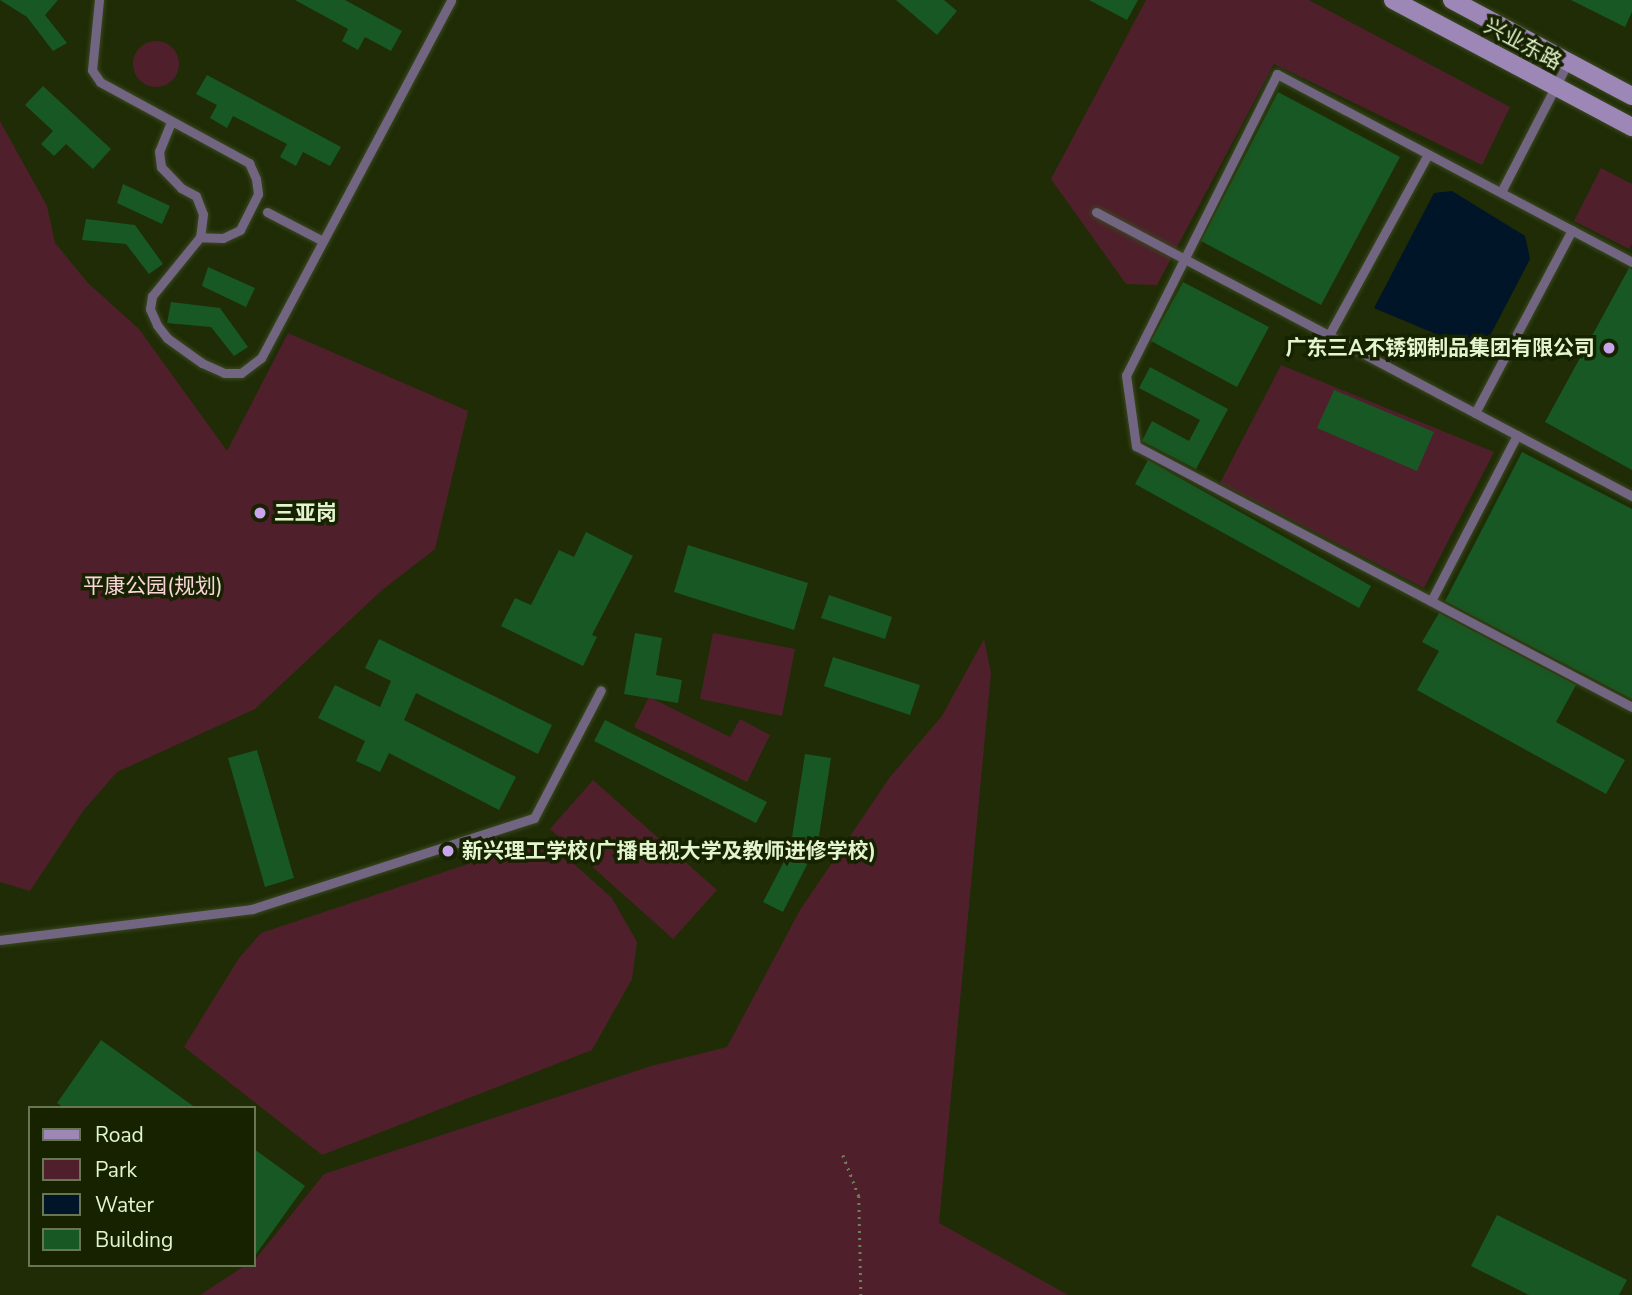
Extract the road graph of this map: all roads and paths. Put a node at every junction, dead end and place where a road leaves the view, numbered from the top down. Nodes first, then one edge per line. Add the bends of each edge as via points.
1 (99, 0) edge
2 (451, 0) edge
3 (1394, 0) edge
4 (1452, 0) edge
5 (1568, 62) junction
6 (1555, 86) junction
7 (1632, 96) edge
8 (171, 122) junction
9 (1632, 127) edge
10 (1428, 154) junction
11 (1501, 192) junction
12 (267, 212) dead end
13 (1096, 212) dead end
14 (1572, 230) junction
15 (200, 236) junction
16 (323, 241) junction
17 (1184, 259) junction
18 (1632, 262) edge
19 (1329, 335) junction
20 (1475, 413) junction
21 (1517, 435) junction
22 (1632, 496) edge
23 (1432, 601) junction
24 (601, 690) dead end
25 (1632, 707) edge
26 (0, 940) edge
27 (843, 1155) dead end
28 (860, 1295) edge

1 - 8 lane via 92,71 100,82
2 - 16 lane
3 - 6 street, 兴业东路
4 - 5 street, 兴业东路
5 - 6 lane
5 - 7 street, 兴业东路
6 - 9 street, 兴业东路
6 - 11 lane
8 - 15 lane via 159,151 162,167 181,188 196,196 203,214
8 - 15 lane via 248,163 256,179 258,194 240,230 223,238
10 - 11 lane
10 - 17 lane via 1277,74
10 - 19 lane
11 - 14 lane
12 - 16 lane
13 - 17 lane
14 - 18 lane
14 - 20 lane
15 - 16 lane via 152,296 150,309 167,338 223,373 241,373 261,358
17 - 19 lane
17 - 23 lane via 1126,375 1136,446
19 - 20 lane
20 - 21 lane
21 - 22 lane
21 - 23 lane
23 - 25 lane
24 - 26 lane via 534,818 252,909
27 - 28 path via 859,1196

